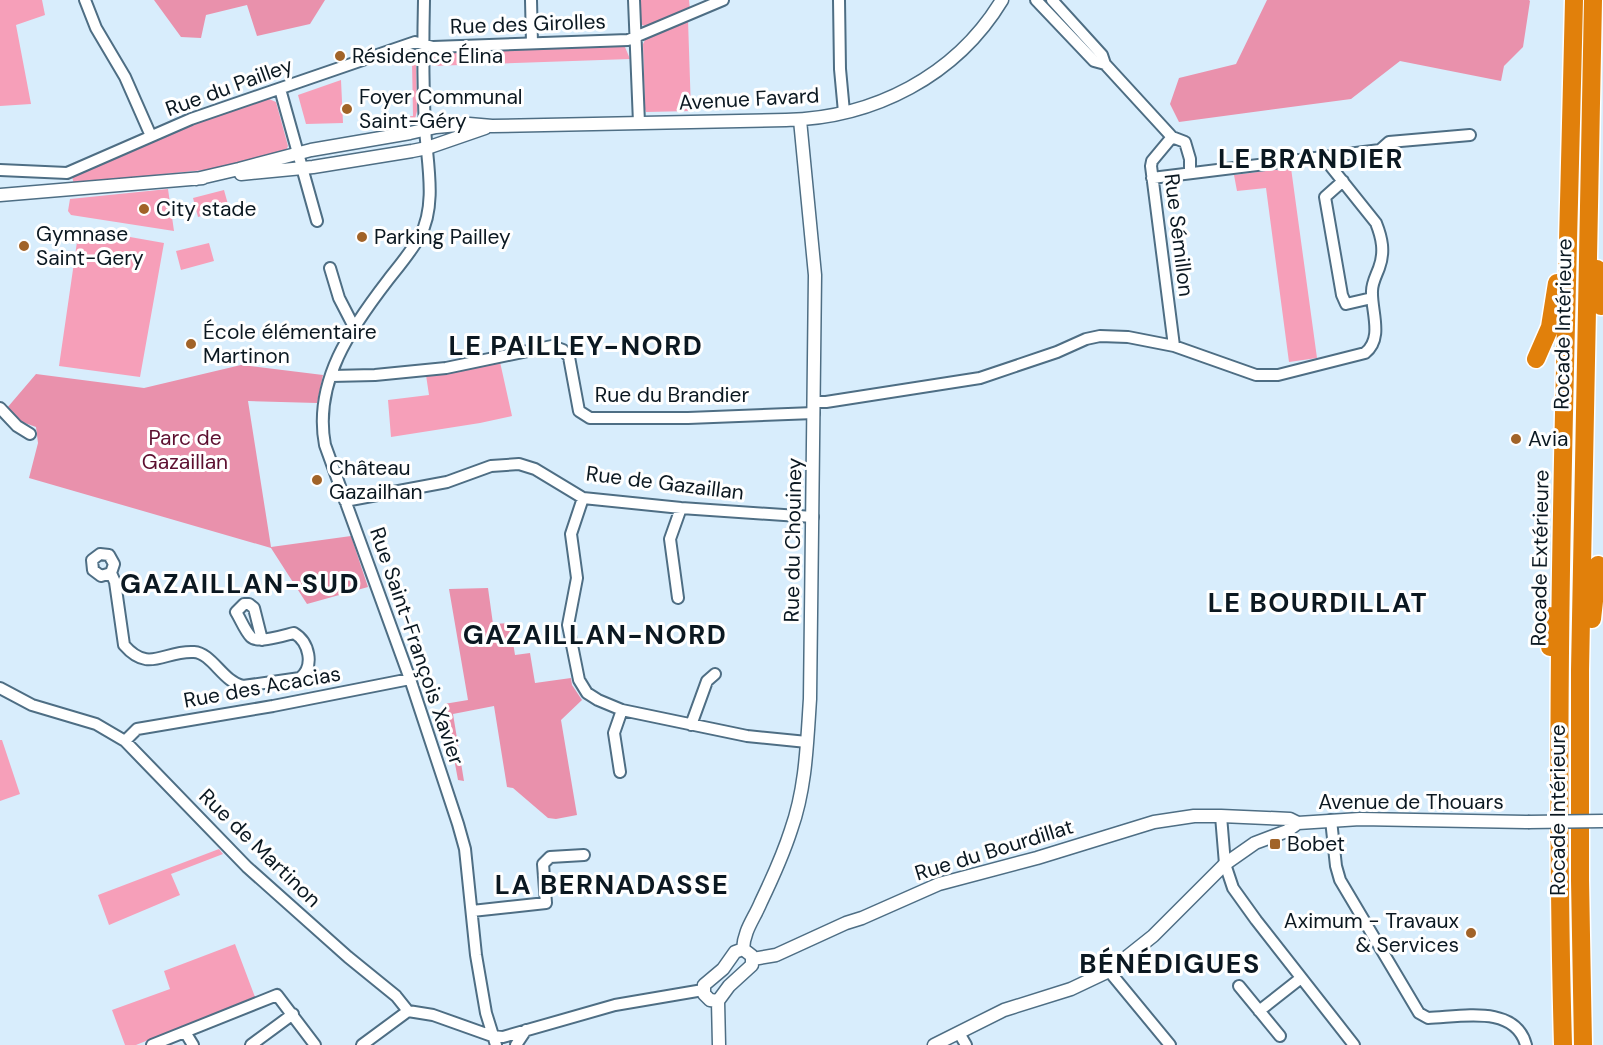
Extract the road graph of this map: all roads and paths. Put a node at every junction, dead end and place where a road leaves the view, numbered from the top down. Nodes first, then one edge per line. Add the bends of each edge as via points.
1 (85, 0) edge
2 (424, 0) edge
3 (531, 0) edge
4 (634, 0) edge
5 (723, 0) edge
6 (839, 0) edge
7 (1002, 0) edge
8 (1036, 0) edge
9 (1052, 0) edge
10 (1574, 0) edge
11 (1593, 0) edge
12 (634, 37) junction
13 (532, 43) junction
14 (423, 45) junction
15 (1105, 64) junction
16 (280, 89) junction
17 (844, 112) junction
18 (800, 120) junction
19 (639, 123) junction
20 (492, 126) junction
21 (425, 129) junction
22 (1470, 135) dead end
23 (150, 136) junction
24 (1173, 136) junction
25 (427, 148) junction
26 (298, 153) junction
27 (1324, 158) junction
28 (302, 168) junction
29 (0, 170) edge
30 (67, 172) junction
31 (1190, 173) junction
32 (1152, 178) junction
33 (196, 179) junction
34 (1343, 182) junction
35 (67, 190) junction
36 (0, 195) edge
37 (1569, 214) junction
38 (1587, 217) junction
39 (318, 221) dead end
40 (330, 268) dead end
41 (1372, 298) junction
42 (1601, 306) dead end
43 (354, 327) junction
44 (1174, 346) junction
45 (1536, 359) dead end
46 (331, 376) junction
47 (814, 407) junction
48 (0, 408) edge
49 (30, 434) dead end
50 (583, 498) junction
51 (345, 501) junction
52 (681, 508) junction
53 (813, 517) junction
54 (1598, 565) dead end
55 (111, 573) dead end
56 (678, 598) dead end
57 (1549, 616) dead end
58 (262, 640) dead end
59 (715, 674) dead end
60 (410, 679) junction
61 (272, 684) junction
62 (0, 688) edge
63 (1561, 697) junction
64 (273, 706) junction
65 (622, 710) junction
66 (691, 724) junction
67 (1580, 740) junction
68 (125, 741) junction
69 (807, 742) junction
70 (620, 772) dead end
71 (1221, 816) junction
72 (1331, 820) junction
73 (1603, 821) edge
74 (1298, 823) junction
75 (584, 855) dead end
76 (1225, 864) junction
77 (472, 911) junction
78 (743, 949) junction
79 (753, 959) junction
80 (1109, 971) junction
81 (1301, 978) junction
82 (1239, 986) dead end
83 (703, 990) junction
84 (718, 1002) junction
85 (408, 1011) junction
86 (1259, 1011) junction
87 (293, 1014) junction
88 (526, 1030) junction
89 (185, 1032) junction
90 (958, 1032) junction
91 (1280, 1036) dead end
92 (494, 1040) edge
93 (1164, 1043) edge
94 (940, 1044) edge
95 (152, 1045) edge
96 (193, 1045) edge
97 (251, 1045) edge
98 (315, 1045) edge
99 (362, 1045) edge
100 (516, 1045) edge
101 (719, 1045) edge
102 (966, 1045) edge
103 (1354, 1045) edge
104 (1526, 1045) edge
105 (1563, 1045) edge
106 (1583, 1045) edge

1 - 23 street
2 - 14 street, Rue Saint-François Xavier
3 - 13 street
4 - 12 street
5 - 12 street, Rue des Girolles
6 - 17 street
7 - 17 street, Avenue Favard via 958,56 934,74 881,101
8 - 15 street via 1094,61
9 - 15 street via 1102,55
10 - 37 highway, Rocade Extérieure
11 - 38 highway, Rocade Intérieure
12 - 13 street, Rue des Girolles
12 - 19 street
13 - 14 street, Rue des Girolles
14 - 16 street, Rue du Pailley via 415,42
14 - 21 street, Rue Saint-François Xavier
15 - 24 street
16 - 23 street, Rue du Pailley
16 - 26 street
17 - 18 street, Avenue Favard
18 - 19 street, Avenue Favard
18 - 47 street, Rue du Chouiney via 815,275
19 - 20 street, Avenue Favard
20 - 21 street, Avenue Favard via 469,124
20 - 25 street, Avenue Favard
21 - 25 street, Rue Saint-François Xavier
21 - 26 street, Avenue Favard
22 - 27 street via 1389,142 1380,150
23 - 30 street, Rue du Pailley
24 - 31 street via 1185,142
24 - 32 street, Rue Sémillon via 1152,161
25 - 28 street, Avenue Favard
25 - 43 street, Rue Saint-François Xavier via 427,214 421,235
26 - 28 street
26 - 33 street, Avenue Favard
27 - 31 street
27 - 34 street
28 - 33 street, Avenue Favard
28 - 39 street
29 - 30 street
30 - 35 street
31 - 32 street
32 - 44 street, Rue Sémillon
33 - 35 street
34 - 41 street via 1381,234 1382,256
34 - 41 street via 1325,197 1342,295 1346,304
35 - 36 street
37 - 45 highway via 1559,239 1550,327
37 - 63 highway, Rocade Extérieure
38 - 42 highway
38 - 67 highway, Rocade Intérieure
40 - 43 street
41 - 44 street, Rue du Brandier via 1376,336 1365,353 1278,375 1256,375
43 - 46 street, Rue Saint-François Xavier
44 - 47 street, Rue du Brandier via 1100,336 980,378 830,401
46 - 47 street, Rue du Brandier via 435,369 552,346 569,357 579,411 590,418 688,418
46 - 51 street, Rue Saint-François Xavier via 322,406 322,432
47 - 53 street, Rue du Chouiney
48 - 49 street
50 - 51 street, Rue de Gazaillan via 536,469 507,464 447,482
50 - 52 street, Rue de Gazaillan
50 - 65 street via 571,534 577,578 568,618 569,635 583,688 598,700
51 - 60 street, Rue Saint-François Xavier
52 - 53 street, Rue de Gazaillan
52 - 56 street via 670,539
53 - 69 street, Rue du Chouiney
54 - 67 highway
55 - 61 street via 116,582 124,645 139,659 148,661 196,652 235,685
57 - 63 highway via 1551,673
58 - 61 street via 294,633 301,637 310,663 307,673 300,678
59 - 66 street via 707,681
60 - 64 street, Rue des Acacias
60 - 77 street, Rue Saint-François Xavier via 465,849
61 - 64 street
62 - 68 street, Rue de Martinon via 32,705 96,724
63 - 105 highway, Rocade Extérieure
64 - 68 street, Rue des Acacias via 137,729
65 - 66 street
65 - 70 street via 614,733
66 - 69 street via 747,736
67 - 106 highway, Rocade Intérieure
68 - 85 street, Rue de Martinon via 247,867 396,996
69 - 78 street, Rue du Chouiney via 804,780 791,830 745,932
71 - 74 street, Avenue de Thouars via 1290,819
71 - 76 street
71 - 79 street, Rue du Bourdillat via 1154,822 939,884 776,955
72 - 73 street, Avenue de Thouars, bridge
72 - 74 street, Avenue de Thouars
72 - 104 street via 1340,880 1419,1013 1428,1018 1500,1017 1516,1027
74 - 76 street via 1255,843
75 - 77 street via 550,857 543,864 546,903
76 - 80 street via 1153,936
76 - 81 street via 1242,903
77 - 92 street, Rue Saint-François Xavier via 476,955
78 - 79 street
78 - 83 street via 735,952
79 - 84 street via 752,965
80 - 90 street via 1071,989 1004,1010
80 - 93 street
81 - 86 street
81 - 103 street
82 - 86 street
83 - 84 street via 710,1000
83 - 88 street via 615,1005
84 - 101 street
85 - 92 street via 433,1015
85 - 99 street
86 - 91 street
87 - 89 street via 277,995
87 - 97 street
87 - 98 street
88 - 92 street
88 - 100 street
89 - 95 street
89 - 96 street
90 - 94 street
90 - 102 street

